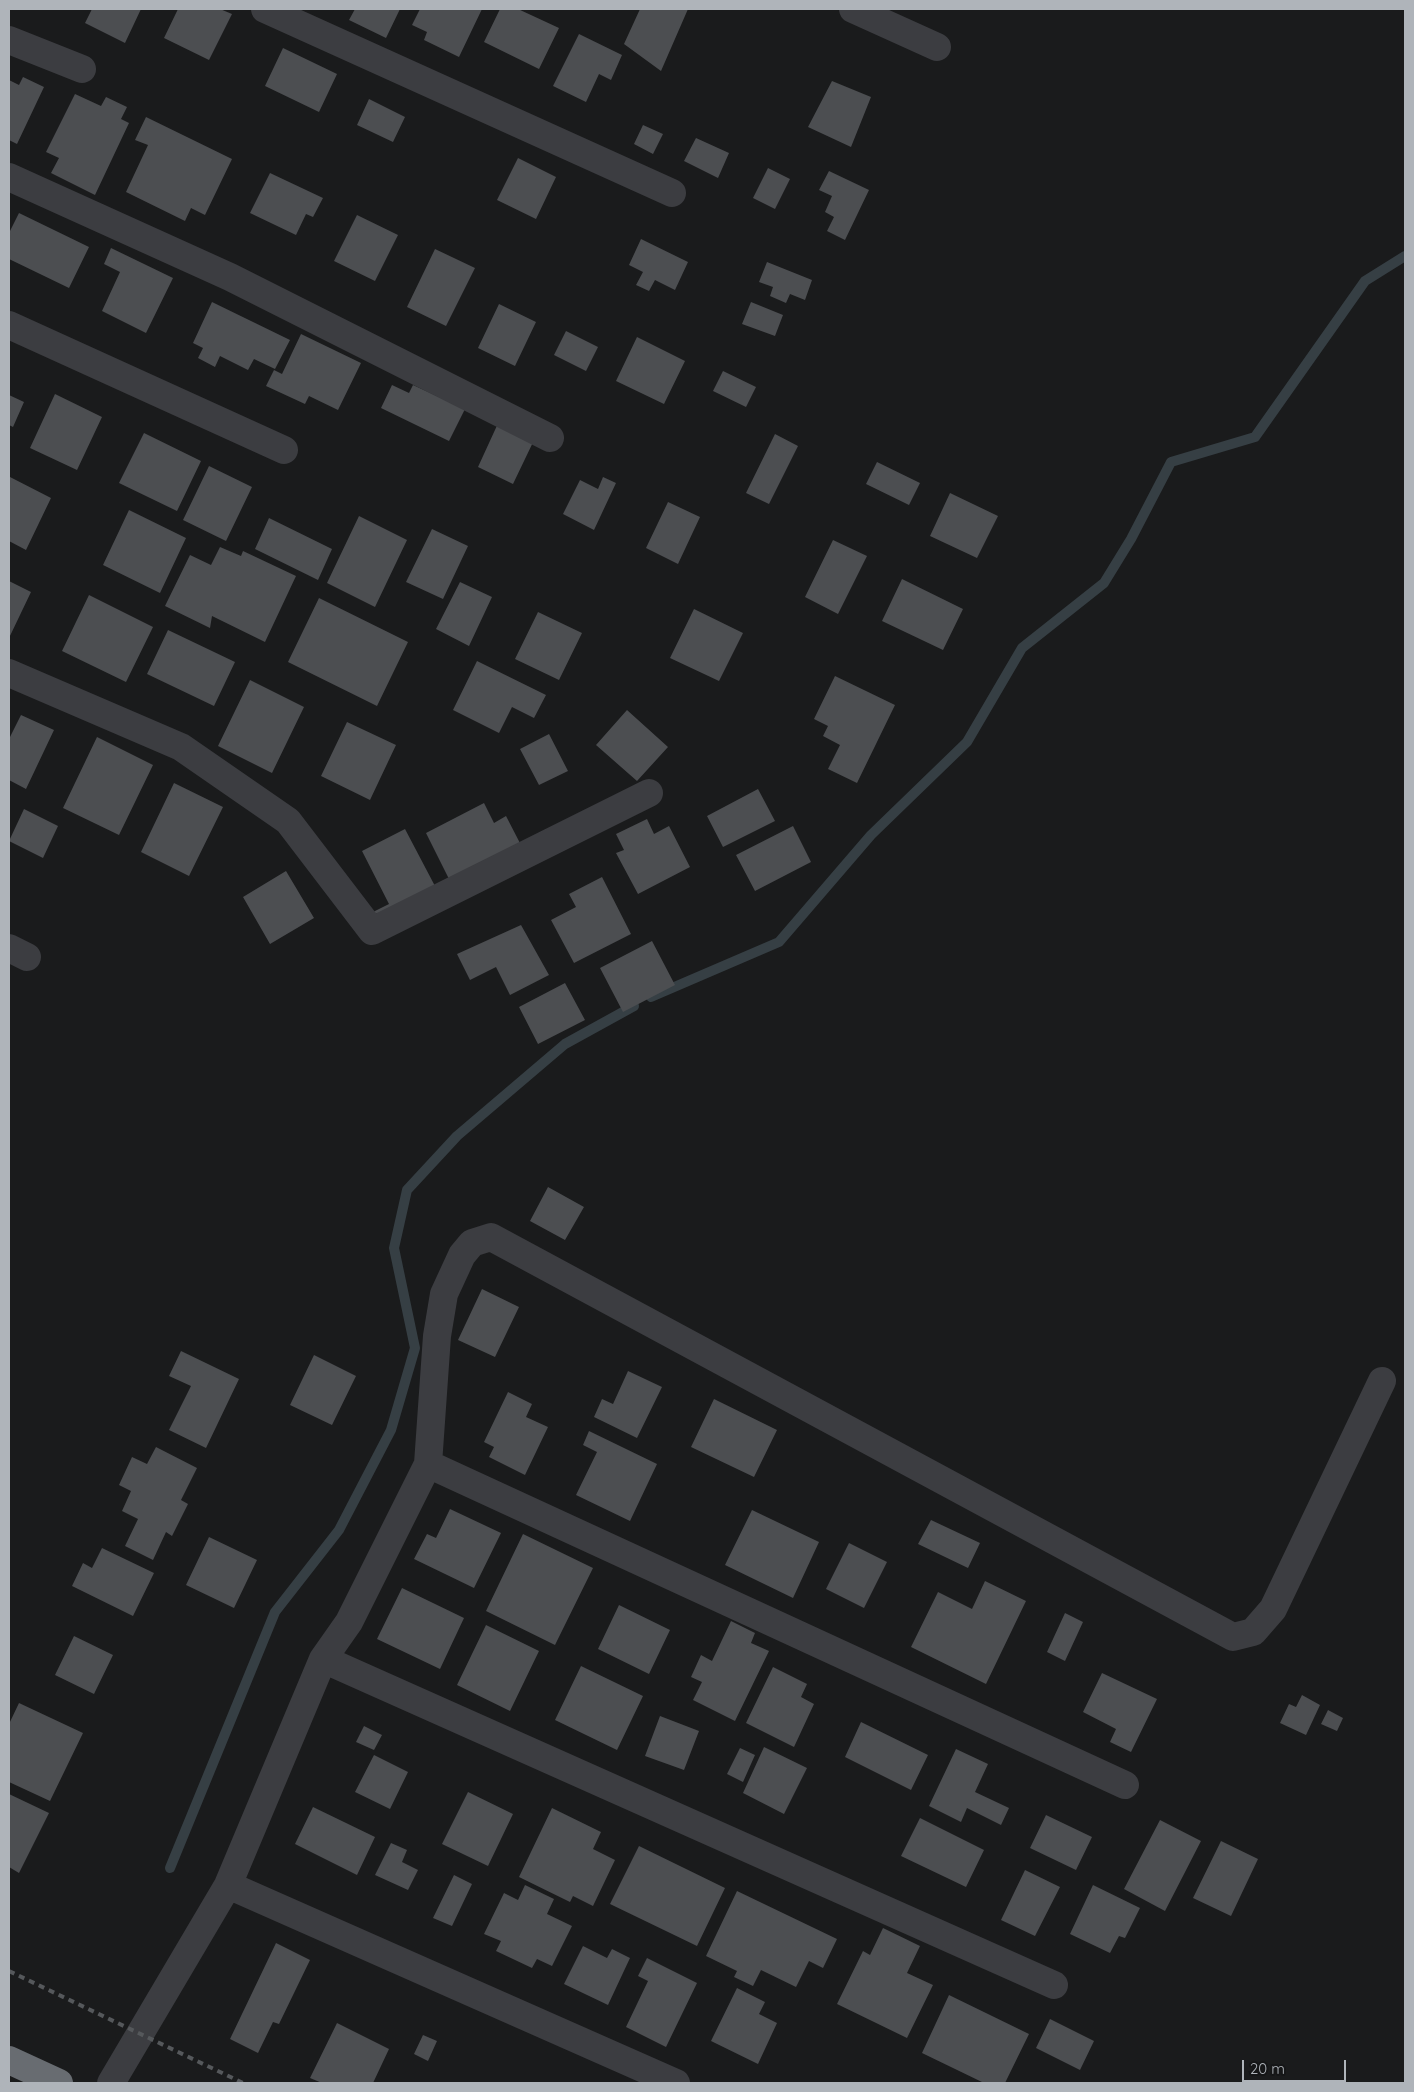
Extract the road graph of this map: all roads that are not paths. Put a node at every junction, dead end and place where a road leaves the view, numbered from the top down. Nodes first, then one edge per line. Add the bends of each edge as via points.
1 (265, 9) edge
2 (853, 9) edge
3 (9, 40) edge
4 (937, 47) dead end
5 (82, 69) dead end
6 (9, 177) edge
7 (672, 193) dead end
8 (9, 325) edge
9 (550, 438) dead end
10 (284, 450) dead end
11 (9, 673) edge
12 (650, 793) dead end
13 (1382, 1381) dead end
14 (428, 1464) junction
15 (323, 1659) junction
16 (1125, 1785) dead end
17 (228, 1885) junction
18 (1054, 1985) dead end
19 (9, 2060) edge
20 (59, 2083) edge
21 (111, 2083) edge
22 (676, 2083) edge

1 - 7 street
2 - 4 street
3 - 5 street
6 - 9 street via 230,277
8 - 10 street
11 - 12 street via 181,747 288,820 372,931
13 - 14 street via 1273,1609 1253,1632 1233,1637 492,1237 472,1243 462,1255 444,1294 437,1336
14 - 15 street via 349,1622
14 - 16 street
15 - 17 street
15 - 18 street
17 - 21 street
17 - 22 street
19 - 20 highway

